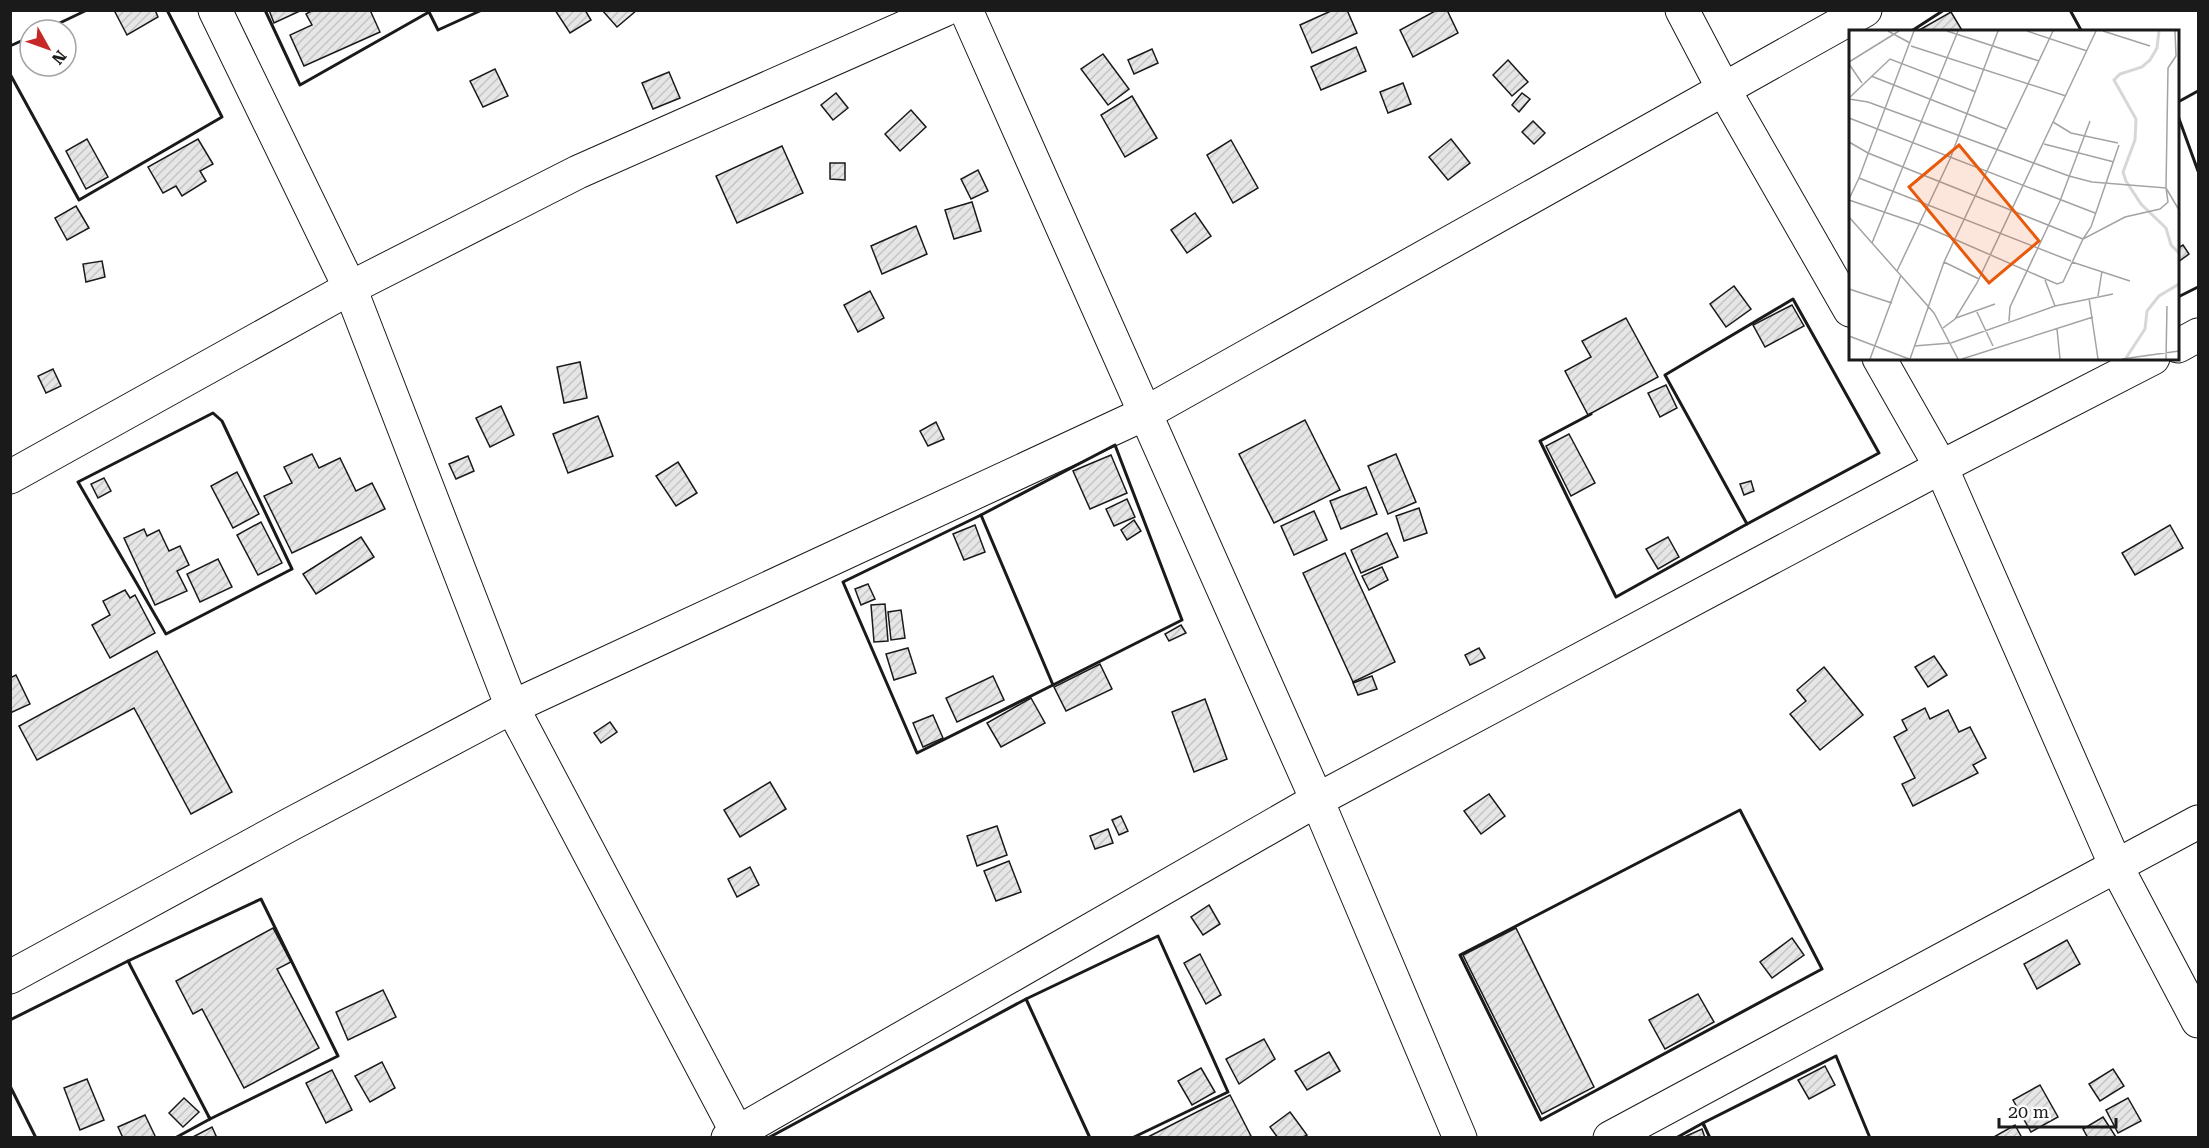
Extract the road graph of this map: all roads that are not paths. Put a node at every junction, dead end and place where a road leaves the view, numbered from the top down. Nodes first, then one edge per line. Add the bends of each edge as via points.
1 (215, 10) edge
2 (944, 10) edge
3 (966, 10) edge
4 (1682, 10) edge
5 (1865, 10) edge
6 (1724, 90) junction
7 (350, 288) junction
8 (1849, 307) edge
9 (2199, 335) edge
10 (2179, 345) edge
11 (1880, 360) edge
12 (2149, 360) edge
13 (1144, 414) junction
14 (1941, 467) junction
15 (10, 477) edge
16 (512, 707) junction
17 (1317, 800) junction
18 (2199, 822) edge
19 (2116, 866) junction
20 (10, 977) edge
21 (2199, 1021) edge
22 (736, 1136) edge
23 (1460, 1137) edge
24 (1610, 1137) edge

1 - 7 street
2 - 7 street via 578,172
3 - 13 street
4 - 6 street
5 - 6 street
6 - 8 street
6 - 13 street
7 - 15 street
7 - 16 street
9 - 10 street
11 - 14 street
12 - 14 street
13 - 16 street
13 - 17 street
14 - 17 street
14 - 19 street
16 - 20 street
16 - 22 street
17 - 22 street
17 - 23 street
18 - 19 street
19 - 21 street
19 - 24 street

